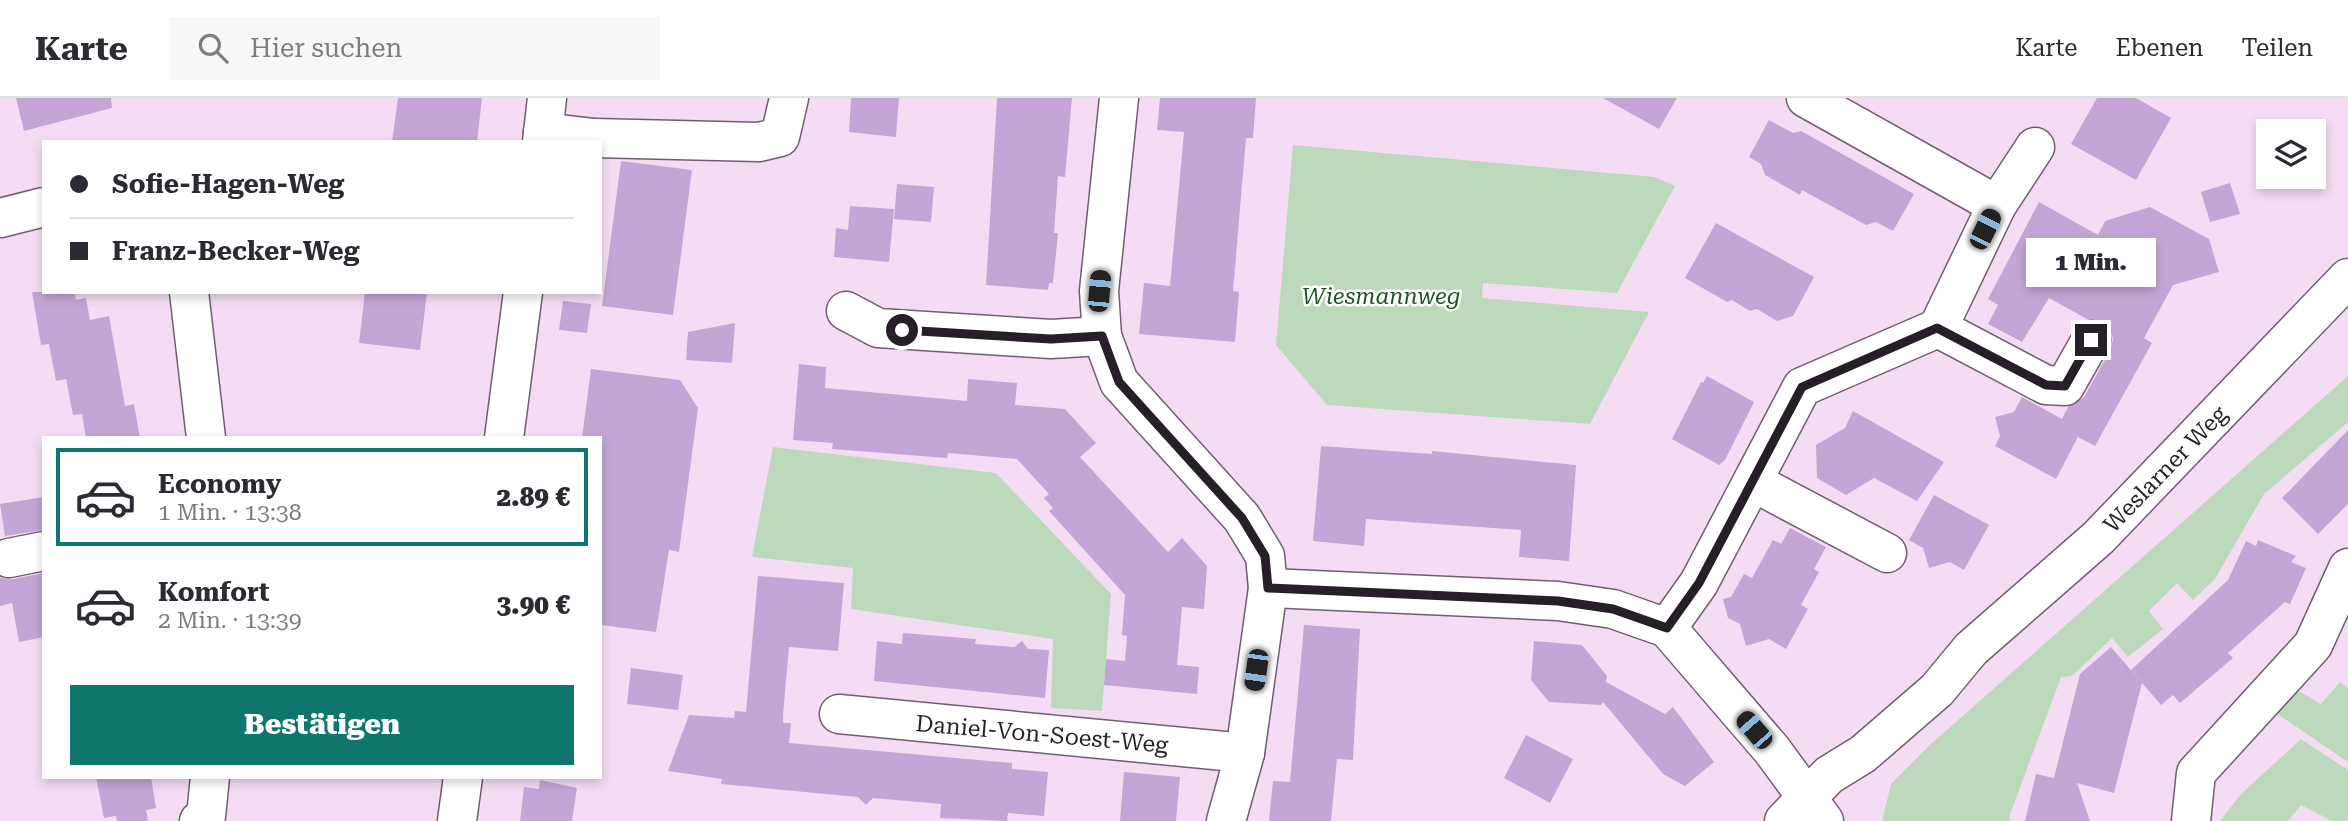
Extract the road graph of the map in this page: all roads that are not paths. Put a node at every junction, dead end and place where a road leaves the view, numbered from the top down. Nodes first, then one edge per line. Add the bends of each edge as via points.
1 (789, 98) edge
2 (1119, 98) edge
3 (1806, 98) edge
4 (544, 124) edge
5 (2035, 147) dead end
6 (1997, 205) junction
7 (42, 207) edge
8 (0, 218) edge
9 (2348, 278) edge
10 (189, 294) edge
11 (523, 294) edge
12 (846, 311) dead end
13 (1937, 328) junction
14 (1102, 336) junction
15 (2091, 340) dead end
16 (206, 436) edge
17 (505, 436) edge
18 (1753, 482) junction
19 (1887, 553) dead end
20 (2348, 568) edge
21 (1268, 588) junction
22 (1667, 628) junction
23 (839, 714) dead end
24 (1245, 753) junction
25 (210, 779) edge
26 (463, 779) edge
27 (1811, 804) edge
28 (203, 818) edge
29 (457, 821) edge
30 (1226, 821) edge
31 (2191, 821) edge

1 - 4 street via 780,136 759,142 594,138
2 - 14 street via 1099,291
3 - 6 street
5 - 6 street
6 - 13 street
7 - 8 street
9 - 27 street, Weslarner Weg via 2098,538 1971,649 1937,690
10 - 16 street
11 - 17 street
12 - 14 street via 878,328 1051,339
13 - 15 street via 2046,385 2065,386
13 - 18 street via 1802,387
14 - 21 street via 1119,382 1242,518 1265,556
18 - 19 street
18 - 22 street via 1699,583
20 - 31 street via 2313,645 2196,773
21 - 22 street via 1558,601 1613,609
21 - 24 street
22 - 27 street via 1772,750
23 - 24 street, Daniel-Von-Soest-Weg
24 - 30 street
25 - 28 street
26 - 29 street

